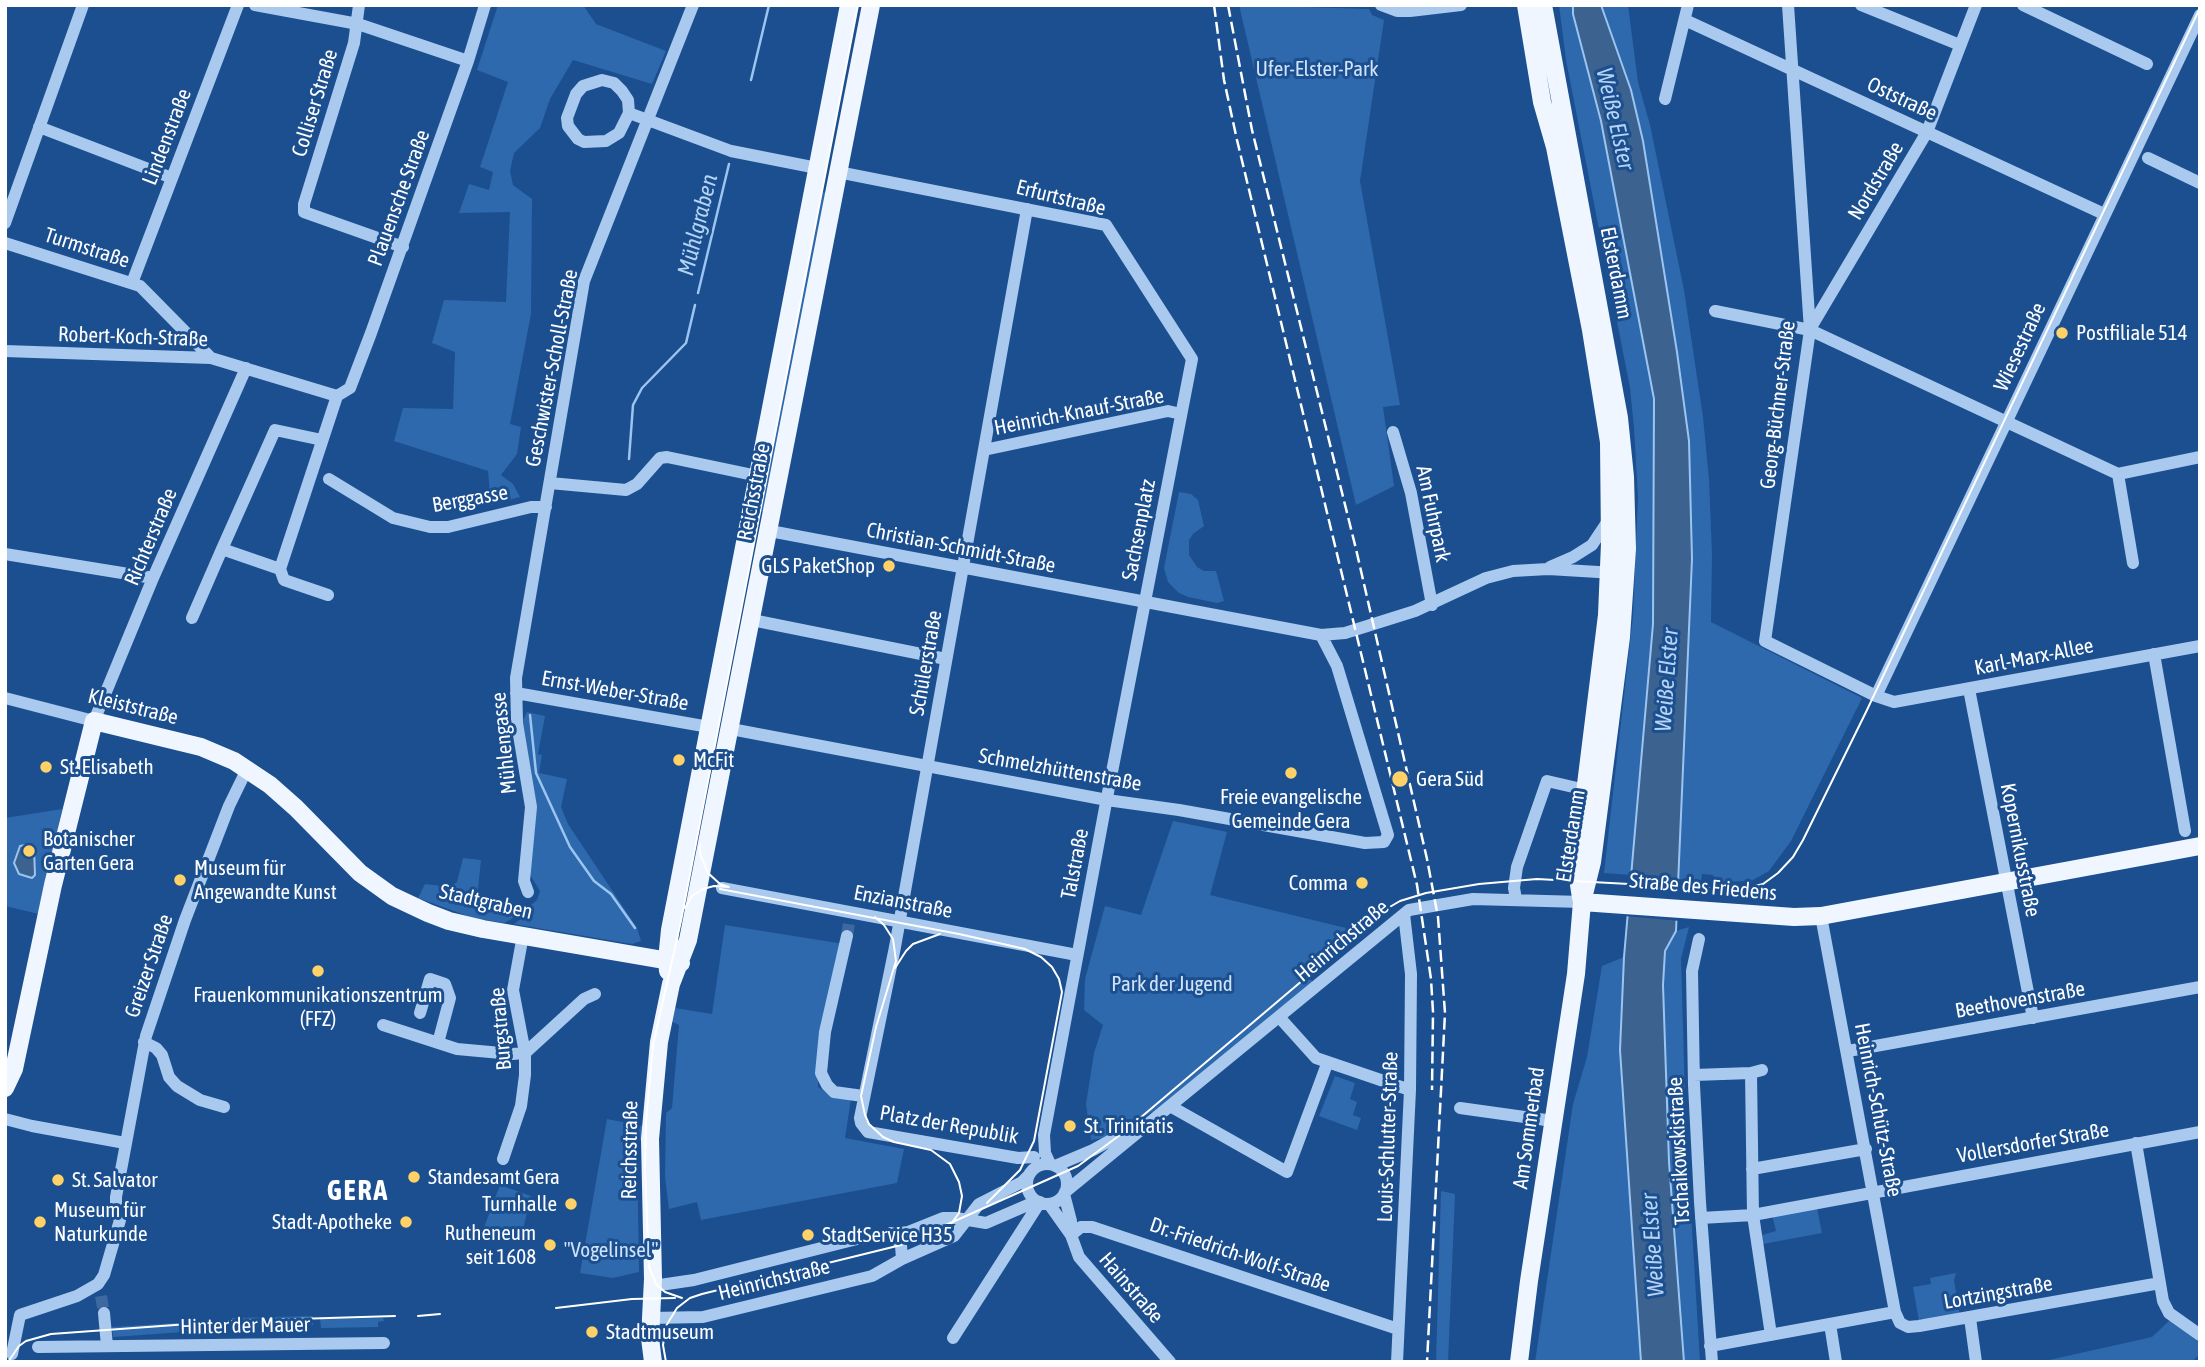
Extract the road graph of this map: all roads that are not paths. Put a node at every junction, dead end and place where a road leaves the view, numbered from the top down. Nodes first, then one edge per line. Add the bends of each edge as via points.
1 (83, 5) edge
2 (238, 5) edge
3 (256, 5) edge
4 (359, 5) edge
5 (485, 5) edge
6 (693, 5) edge
7 (849, 5) edge
8 (871, 5) edge
9 (1381, 5) edge
10 (1461, 5) edge
11 (1526, 5) edge
12 (1543, 5) edge
13 (1688, 5) edge
14 (1788, 5) edge
15 (1861, 5) edge
16 (1976, 5) edge
17 (2023, 5) edge
18 (2200, 15) edge
19 (1685, 20) junction
20 (358, 24) junction
21 (1960, 45) junction
22 (468, 61) junction
23 (2147, 64) dead end
24 (1791, 69) junction
25 (1665, 99) dead end
26 (629, 113) junction
27 (648, 120) junction
28 (39, 127) junction
29 (1927, 132) junction
30 (2148, 158) dead end
31 (817, 169) junction
32 (838, 172) junction
33 (172, 178) junction
34 (2200, 183) edge
35 (1027, 209) junction
36 (2104, 214) junction
37 (5, 223) edge
38 (5, 243) edge
39 (402, 247) junction
40 (132, 283) junction
41 (1715, 311) dead end
42 (1810, 330) junction
43 (5, 351) edge
44 (211, 358) junction
45 (246, 368) junction
46 (337, 396) junction
47 (1181, 414) junction
48 (2007, 420) junction
49 (1393, 432) dead end
50 (322, 440) junction
51 (984, 450) junction
52 (2200, 457) edge
53 (2118, 474) junction
54 (758, 476) junction
55 (329, 479) dead end
56 (550, 483) junction
57 (546, 507) junction
58 (1610, 518) junction
59 (749, 527) junction
60 (770, 531) junction
61 (222, 549) junction
62 (5, 554) edge
63 (2133, 563) dead end
64 (962, 568) junction
65 (280, 569) junction
66 (1548, 569) junction
67 (1617, 573) junction
68 (153, 578) junction
69 (328, 595) dead end
70 (1144, 601) junction
71 (1432, 605) junction
72 (192, 618) dead end
73 (752, 620) junction
74 (1321, 635) junction
75 (2200, 646) edge
76 (2154, 654) junction
77 (946, 659) junction
78 (1969, 689) junction
79 (516, 693) junction
80 (1877, 696) junction
81 (5, 698) edge
82 (94, 721) junction
83 (709, 727) junction
84 (730, 729) junction
85 (927, 765) junction
86 (247, 769) junction
87 (1586, 790) junction
88 (1107, 800) junction
89 (2185, 831) dead end
90 (2200, 846) edge
91 (2007, 881) junction
92 (722, 888) dead end
93 (528, 892) dead end
94 (1516, 899) junction
95 (1582, 902) junction
96 (1404, 914) junction
97 (1821, 916) junction
98 (899, 921) junction
99 (849, 924) junction
100 (523, 935) junction
101 (1699, 939) dead end
102 (1077, 955) junction
103 (674, 961) junction
104 (2200, 987) edge
105 (595, 994) dead end
106 (420, 1013) dead end
107 (1280, 1018) junction
108 (2033, 1018) junction
109 (383, 1025) dead end
110 (144, 1042) junction
111 (438, 1043) junction
112 (1847, 1051) junction
113 (525, 1053) junction
114 (1327, 1064) junction
115 (1694, 1074) junction
116 (5, 1088) edge
117 (1410, 1090) junction
118 (863, 1097) junction
119 (224, 1107) dead end
120 (1167, 1108) junction
121 (1460, 1108) dead end
122 (5, 1119) edge
123 (1553, 1121) junction
124 (861, 1123) joint
125 (2200, 1132) edge
126 (1044, 1135) junction
127 (126, 1139) junction
128 (2136, 1143) junction
129 (1866, 1149) junction
130 (1034, 1157) junction
131 (503, 1159) dead end
132 (1052, 1165) junction
133 (1752, 1169) junction
134 (1030, 1174) junction
135 (1874, 1191) junction
136 (1065, 1193) junction
137 (1042, 1203) junction
138 (1753, 1214) junction
139 (1701, 1218) junction
140 (966, 1220) junction
141 (891, 1233) junction
142 (1071, 1235) junction
143 (902, 1259) junction
144 (2160, 1283) junction
145 (653, 1286) junction
146 (1895, 1312) junction
147 (104, 1313) tunnel mouth
148 (651, 1318) junction
149 (1970, 1318) junction
150 (1830, 1324) junction
151 (1398, 1329) junction
152 (1771, 1335) junction
153 (2200, 1335) edge
154 (953, 1338) dead end
155 (384, 1343) dead end
156 (107, 1346) junction
157 (1710, 1346) junction
158 (38, 1347) dead end
159 (12, 1354) dead end
160 (653, 1362) edge
161 (1170, 1362) edge
162 (1397, 1362) edge
163 (1519, 1362) edge
164 (1712, 1362) edge
165 (1836, 1362) edge
166 (1976, 1362) edge

1 - 28 street
2 - 33 street, Lindenstraße
3 - 20 street
4 - 20 street, Colliser Straße
5 - 22 street, Plauensche Straße
6 - 27 street, Geschwister-Scholl-Straße
7 - 31 main road, Reichsstraße
8 - 32 main road, Reichsstraße
9 - 10 street via 1396,11
11 - 58 main road, Elsterdamm via 1602,390 1609,442
12 - 67 main road, Elsterdamm via 1619,418 1626,513
13 - 19 street
14 - 24 street, Georg-Büchner-Straße
15 - 21 street
16 - 21 street, Nordstraße
17 - 23 street
18 - 36 street, Wiesestraße
19 - 24 street, Oststraße
19 - 25 street
20 - 22 street
20 - 39 street, Colliser Straße via 304,212
21 - 29 street, Nordstraße
22 - 39 street, Plauensche Straße
24 - 29 street, Oststraße
24 - 42 street, Georg-Büchner-Straße
26 - 26 street via 619,134 606,141 584,142 568,126 576,94 583,86 602,80 614,83 628,100
26 - 27 street
27 - 31 street via 731,151
27 - 56 street, Geschwister-Scholl-Straße via 584,281
28 - 33 street
28 - 37 street
29 - 36 street, Oststraße
29 - 42 street, Nordstraße
30 - 34 street
31 - 32 main road
31 - 54 main road, Reichsstraße
32 - 35 street, Erfurtstraße
32 - 60 main road, Reichsstraße
33 - 40 street, Lindenstraße
35 - 47 street, Erfurtstraße via 1106,225 1192,359
35 - 51 street, Schülerstraße
36 - 48 street, Wiesestraße
38 - 40 street, Turmstraße
39 - 46 street, Plauensche Straße via 350,388
40 - 44 street, Turmstraße
41 - 42 street
42 - 48 street
42 - 80 street, Georg-Büchner-Straße via 1765,641
43 - 44 street, Robert-Koch-Straße
44 - 45 street, Robert-Koch-Straße
45 - 46 street, Robert-Koch-Straße
45 - 68 street, Richterstraße
46 - 50 street
47 - 51 street, Heinrich-Knauf-Straße via 1168,411
47 - 70 street, Sachsenplatz
48 - 53 street
48 - 80 street, Wiesestraße
49 - 71 street, Am Fuhrpark via 1411,493
50 - 61 street via 275,430
50 - 65 street
51 - 64 street, Schülerstraße
52 - 53 street
53 - 63 street
54 - 56 street via 667,457 660,458 626,490
54 - 59 main road, Reichsstraße
55 - 57 street, Berggasse via 393,518 430,527
56 - 57 street, Geschwister-Scholl-Straße
57 - 79 street, Mühlengasse
58 - 66 street via 1592,545
58 - 67 main road, Elsterdamm
59 - 60 main road
59 - 83 main road, Reichsstraße
60 - 64 street, Christian-Schmidt-Straße
60 - 73 main road, Reichsstraße
61 - 65 street
61 - 72 street
62 - 68 street
64 - 70 street, Christian-Schmidt-Straße
64 - 77 street, Schülerstraße
65 - 69 street via 284,580
66 - 67 street, Am Fuhrpark
66 - 71 street, Am Fuhrpark via 1486,578
67 - 87 main road, Elsterdamm via 1607,615
67 - 95 main road, Elsterdamm via 1616,674 1592,862
68 - 82 street, Richterstraße
70 - 74 street, Sachsenplatz
70 - 88 street, Talstraße
71 - 74 street, Am Fuhrpark via 1345,633
73 - 77 street
73 - 84 main road, Reichsstraße
74 - 88 street, Schmelzhüttenstraße via 1337,666 1388,835 1384,842 1365,843
75 - 76 street, Karl-Marx-Allee
76 - 78 street, Karl-Marx-Allee
76 - 89 street
77 - 85 street, Schülerstraße
78 - 80 street, Karl-Marx-Allee via 1894,702
78 - 91 street, Kopernikusstraße
79 - 83 street, Ernst-Weber-Straße
79 - 93 street, Mühlengasse via 531,807 524,881
81 - 82 street, Kleiststraße
82 - 86 main road, Kleiststraße via 201,747
82 - 116 main road via 53,885 15,1069
83 - 84 main road
83 - 103 main road, Reichsstraße via 670,930
84 - 85 street, Schmelzhüttenstraße
84 - 103 main road, Reichsstraße via 688,940
85 - 88 street, Schmelzhüttenstraße
85 - 98 street, Schülerstraße
86 - 100 main road, Stadtgraben via 296,808 360,873 392,896 449,921
86 - 110 street, Greizer Straße via 185,920
87 - 94 street via 1546,780 1517,867
87 - 95 main road, Elsterdamm via 1576,865
88 - 102 street, Talstraße
90 - 91 main road, Straße des Friedens
91 - 97 main road, Straße des Friedens
91 - 108 street, Kopernikusstraße
92 - 99 street, Enzianstraße
94 - 95 street, Heinrichstraße
94 - 96 street, Heinrichstraße via 1454,901
95 - 97 main road, Straße des Friedens
95 - 123 main road, Am Sommerbad via 1576,974
96 - 107 street, Heinrichstraße
96 - 117 street, Louis-Schlutter-Straße via 1411,974
97 - 112 street, Heinrich-Schütz-Straße
98 - 99 street, Enzianstraße
98 - 102 street, Enzianstraße
98 - 118 street, Schülerstraße
99 - 118 street via 830,1005 821,1073 834,1092
100 - 103 main road, Stadtgraben
100 - 113 street, Burgstraße via 513,990
101 - 115 street, Tschaikowskistraße via 1692,979
102 - 126 street, Talstraße
103 - 145 main road, Reichsstraße via 651,1122
104 - 108 street, Beethovenstraße
105 - 113 street
106 - 111 street via 430,979 445,984 450,998
107 - 114 street
107 - 120 street, Heinrichstraße
108 - 112 street, Beethovenstraße
109 - 111 street
110 - 119 street via 162,1055 177,1086
110 - 127 street, Greizer Straße
111 - 113 street via 471,1051
112 - 129 street, Heinrich-Schütz-Straße
113 - 131 street, Burgstraße via 520,1106
114 - 117 street
114 - 120 street via 1287,1172
115 - 133 street via 1756,1072
115 - 139 street, Tschaikowskistraße
117 - 151 street, Louis-Schlutter-Straße
118 - 124 street, Schülerstraße
120 - 132 street, Heinrichstraße via 1093,1150
120 - 136 street, Heinrichstraße
121 - 123 street
122 - 127 street
123 - 163 main road, Am Sommerbad
124 - 130 street, Platz der Republik via 868,1132
125 - 128 street, Vollersdorfer Straße
126 - 130 street, Talstraße
126 - 132 street, Talstraße via 1045,1153
127 - 159 street, Greizer Straße via 116,1197 120,1220 99,1290 20,1315
128 - 135 street, Vollersdorfer Straße
128 - 144 street
129 - 133 street
129 - 135 street, Heinrich-Schütz-Straße
130 - 134 street, Talstraße
132 - 134 street via 1039,1165
132 - 136 street via 1066,1178
133 - 138 street
134 - 137 street via 1028,1192
134 - 140 street, Heinrichstraße via 978,1204
135 - 138 street, Vollersdorfer Straße
135 - 146 street, Heinrich-Schütz-Straße
136 - 137 street via 1057,1202
136 - 142 street, Hainstraße
137 - 140 street, Heinrichstraße via 986,1223
137 - 142 street, Hainstraße
137 - 154 street
138 - 139 street, Vollersdorfer Straße
138 - 152 street
139 - 157 street, Tschaikowskistraße
140 - 141 street, Heinrichstraße via 943,1218 908,1232
140 - 143 street, Heinrichstraße via 954,1236
141 - 143 street via 901,1245
141 - 145 street, Heinrichstraße
142 - 151 street, Dr.-Friedrich-Wolf-Straße via 1081,1227 1092,1227
142 - 161 street, Hainstraße via 1088,1269
143 - 148 street, Heinrichstraße via 872,1276 703,1317
144 - 149 street, Lortzingstraße
144 - 153 street via 2169,1313
145 - 148 main road, Reichsstraße
146 - 149 street, Lortzingstraße via 1908,1327
146 - 150 street
147 - 156 street
148 - 160 main road, Reichsstraße
149 - 166 street
150 - 152 street
150 - 165 street
151 - 162 street, Louis-Schlutter-Straße
152 - 157 street
155 - 156 street, Hinter der Mauer
156 - 158 street, Hinter der Mauer
157 - 164 street, Tschaikowskistraße

